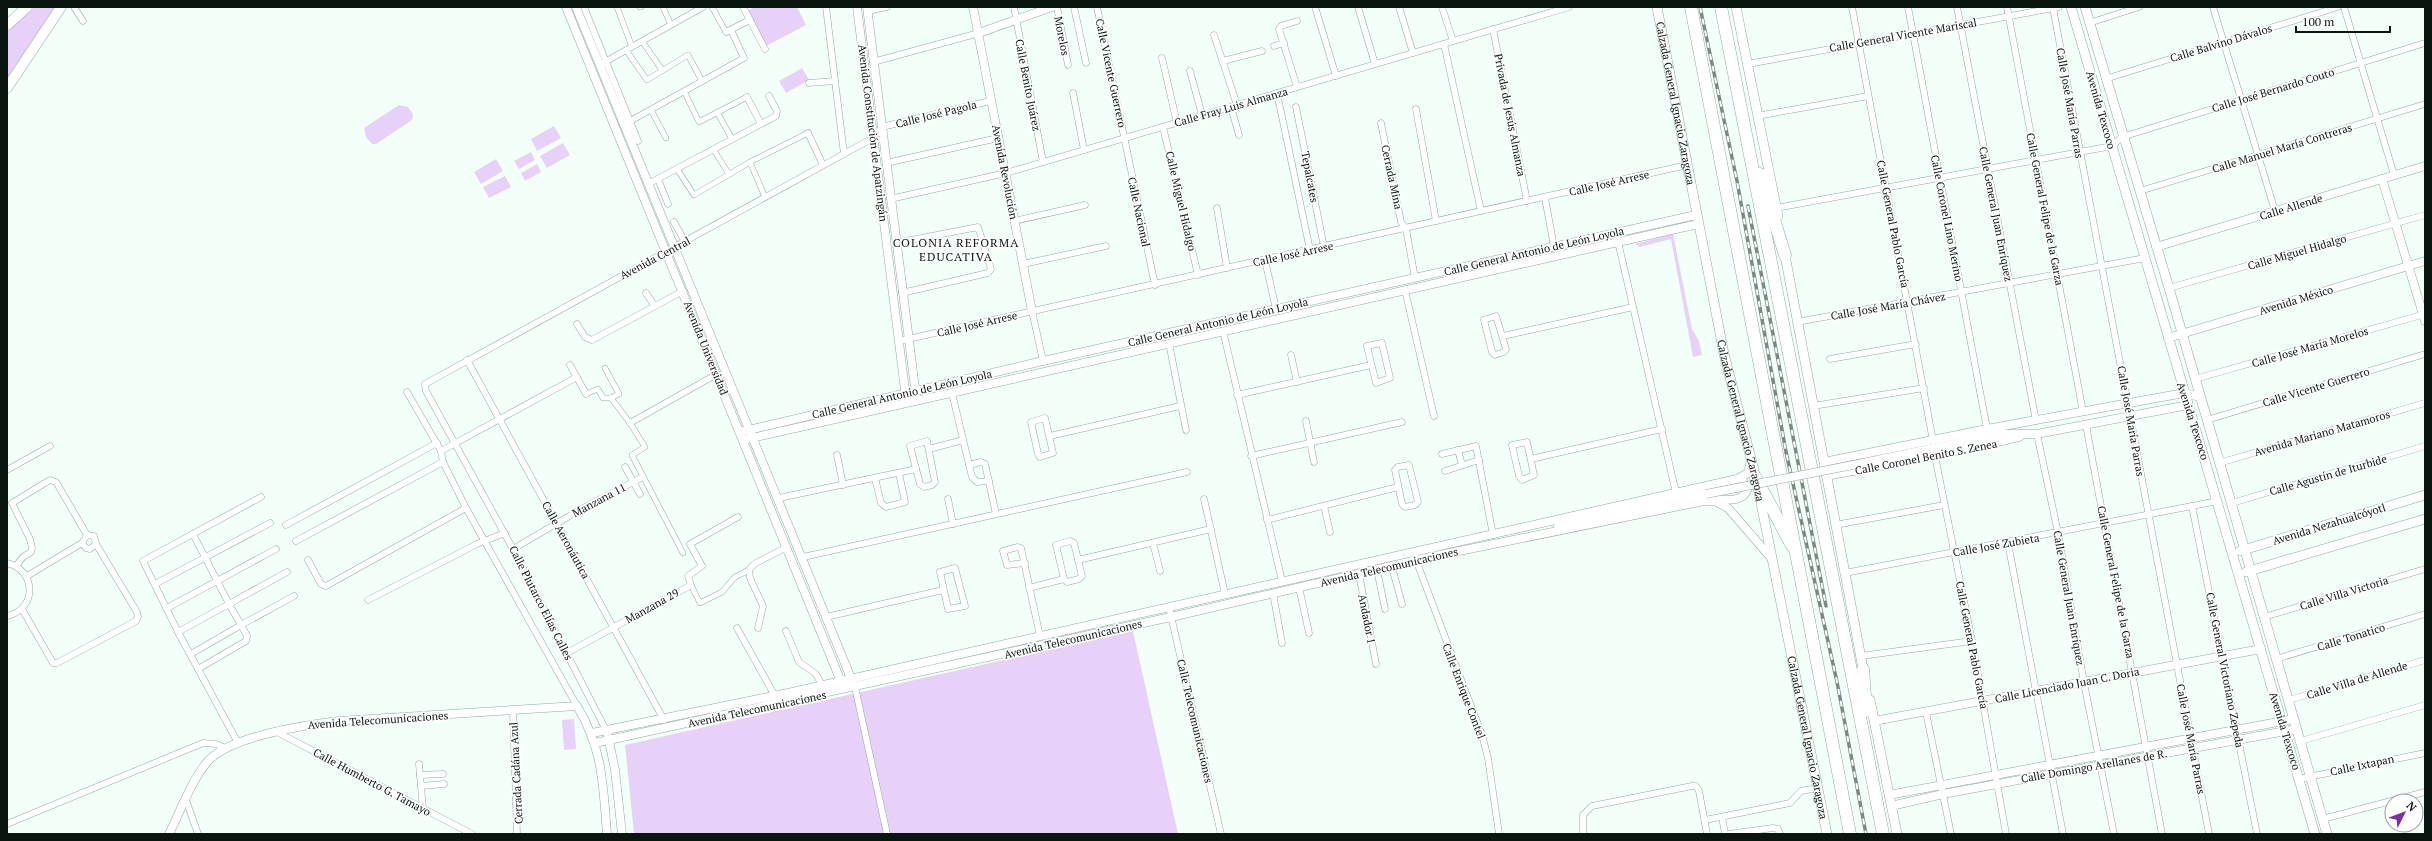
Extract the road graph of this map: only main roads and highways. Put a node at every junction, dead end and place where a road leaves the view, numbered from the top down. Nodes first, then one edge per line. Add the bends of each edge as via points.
1 (27, 7) edge
2 (61, 7) edge
3 (1657, 7) edge
4 (1692, 7) edge
5 (1721, 7) edge
6 (1736, 7) edge
7 (2071, 7) edge
8 (2085, 7) edge
9 (7, 23) edge
10 (7, 88) edge
11 (1748, 143) junction
12 (1785, 255) junction
13 (1756, 478) junction
14 (2425, 496) edge
15 (2425, 519) edge
16 (2240, 531) junction
17 (2228, 534) junction
18 (2245, 549) junction
19 (2233, 553) junction
20 (1799, 564) junction
21 (2251, 570) junction
22 (2239, 573) junction
23 (2259, 599) junction
24 (2247, 603) junction
25 (1863, 669) junction
26 (1871, 776) junction
27 (1827, 834) edge
28 (1850, 834) edge
29 (1883, 834) edge
30 (1897, 834) edge
31 (2316, 834) edge
32 (2327, 834) edge

1 - 9 main road
2 - 10 main road
3 - 13 main road, Calzada General Ignacio Zaragoza via 1724,354
4 - 20 highway, Calzada General Ignacio Zaragoza
5 - 11 highway
6 - 12 main road
7 - 17 main road, Avenida Texcoco
8 - 16 main road, Avenida Texcoco
11 - 12 highway via 1764,183
11 - 26 highway
12 - 25 main road
13 - 20 highway
13 - 27 main road, Calzada General Ignacio Zaragoza
14 - 18 main road, Avenida Nezahualcóyotl
15 - 21 main road, Avenida Nezahualcóyotl
16 - 17 main road
16 - 18 main road, Avenida Texcoco
17 - 19 main road, Avenida Texcoco
18 - 19 main road, Avenida Nezahualcóyotl
18 - 21 main road, Avenida Texcoco
19 - 22 main road, Avenida Texcoco
20 - 28 highway, Calzada General Ignacio Zaragoza
21 - 22 main road, Avenida Nezahualcóyotl
21 - 23 main road, Avenida Texcoco
22 - 24 main road, Avenida Texcoco
23 - 24 main road
23 - 32 main road, Avenida Texcoco
24 - 31 main road, Avenida Texcoco
25 - 26 highway
25 - 30 main road
26 - 29 highway

